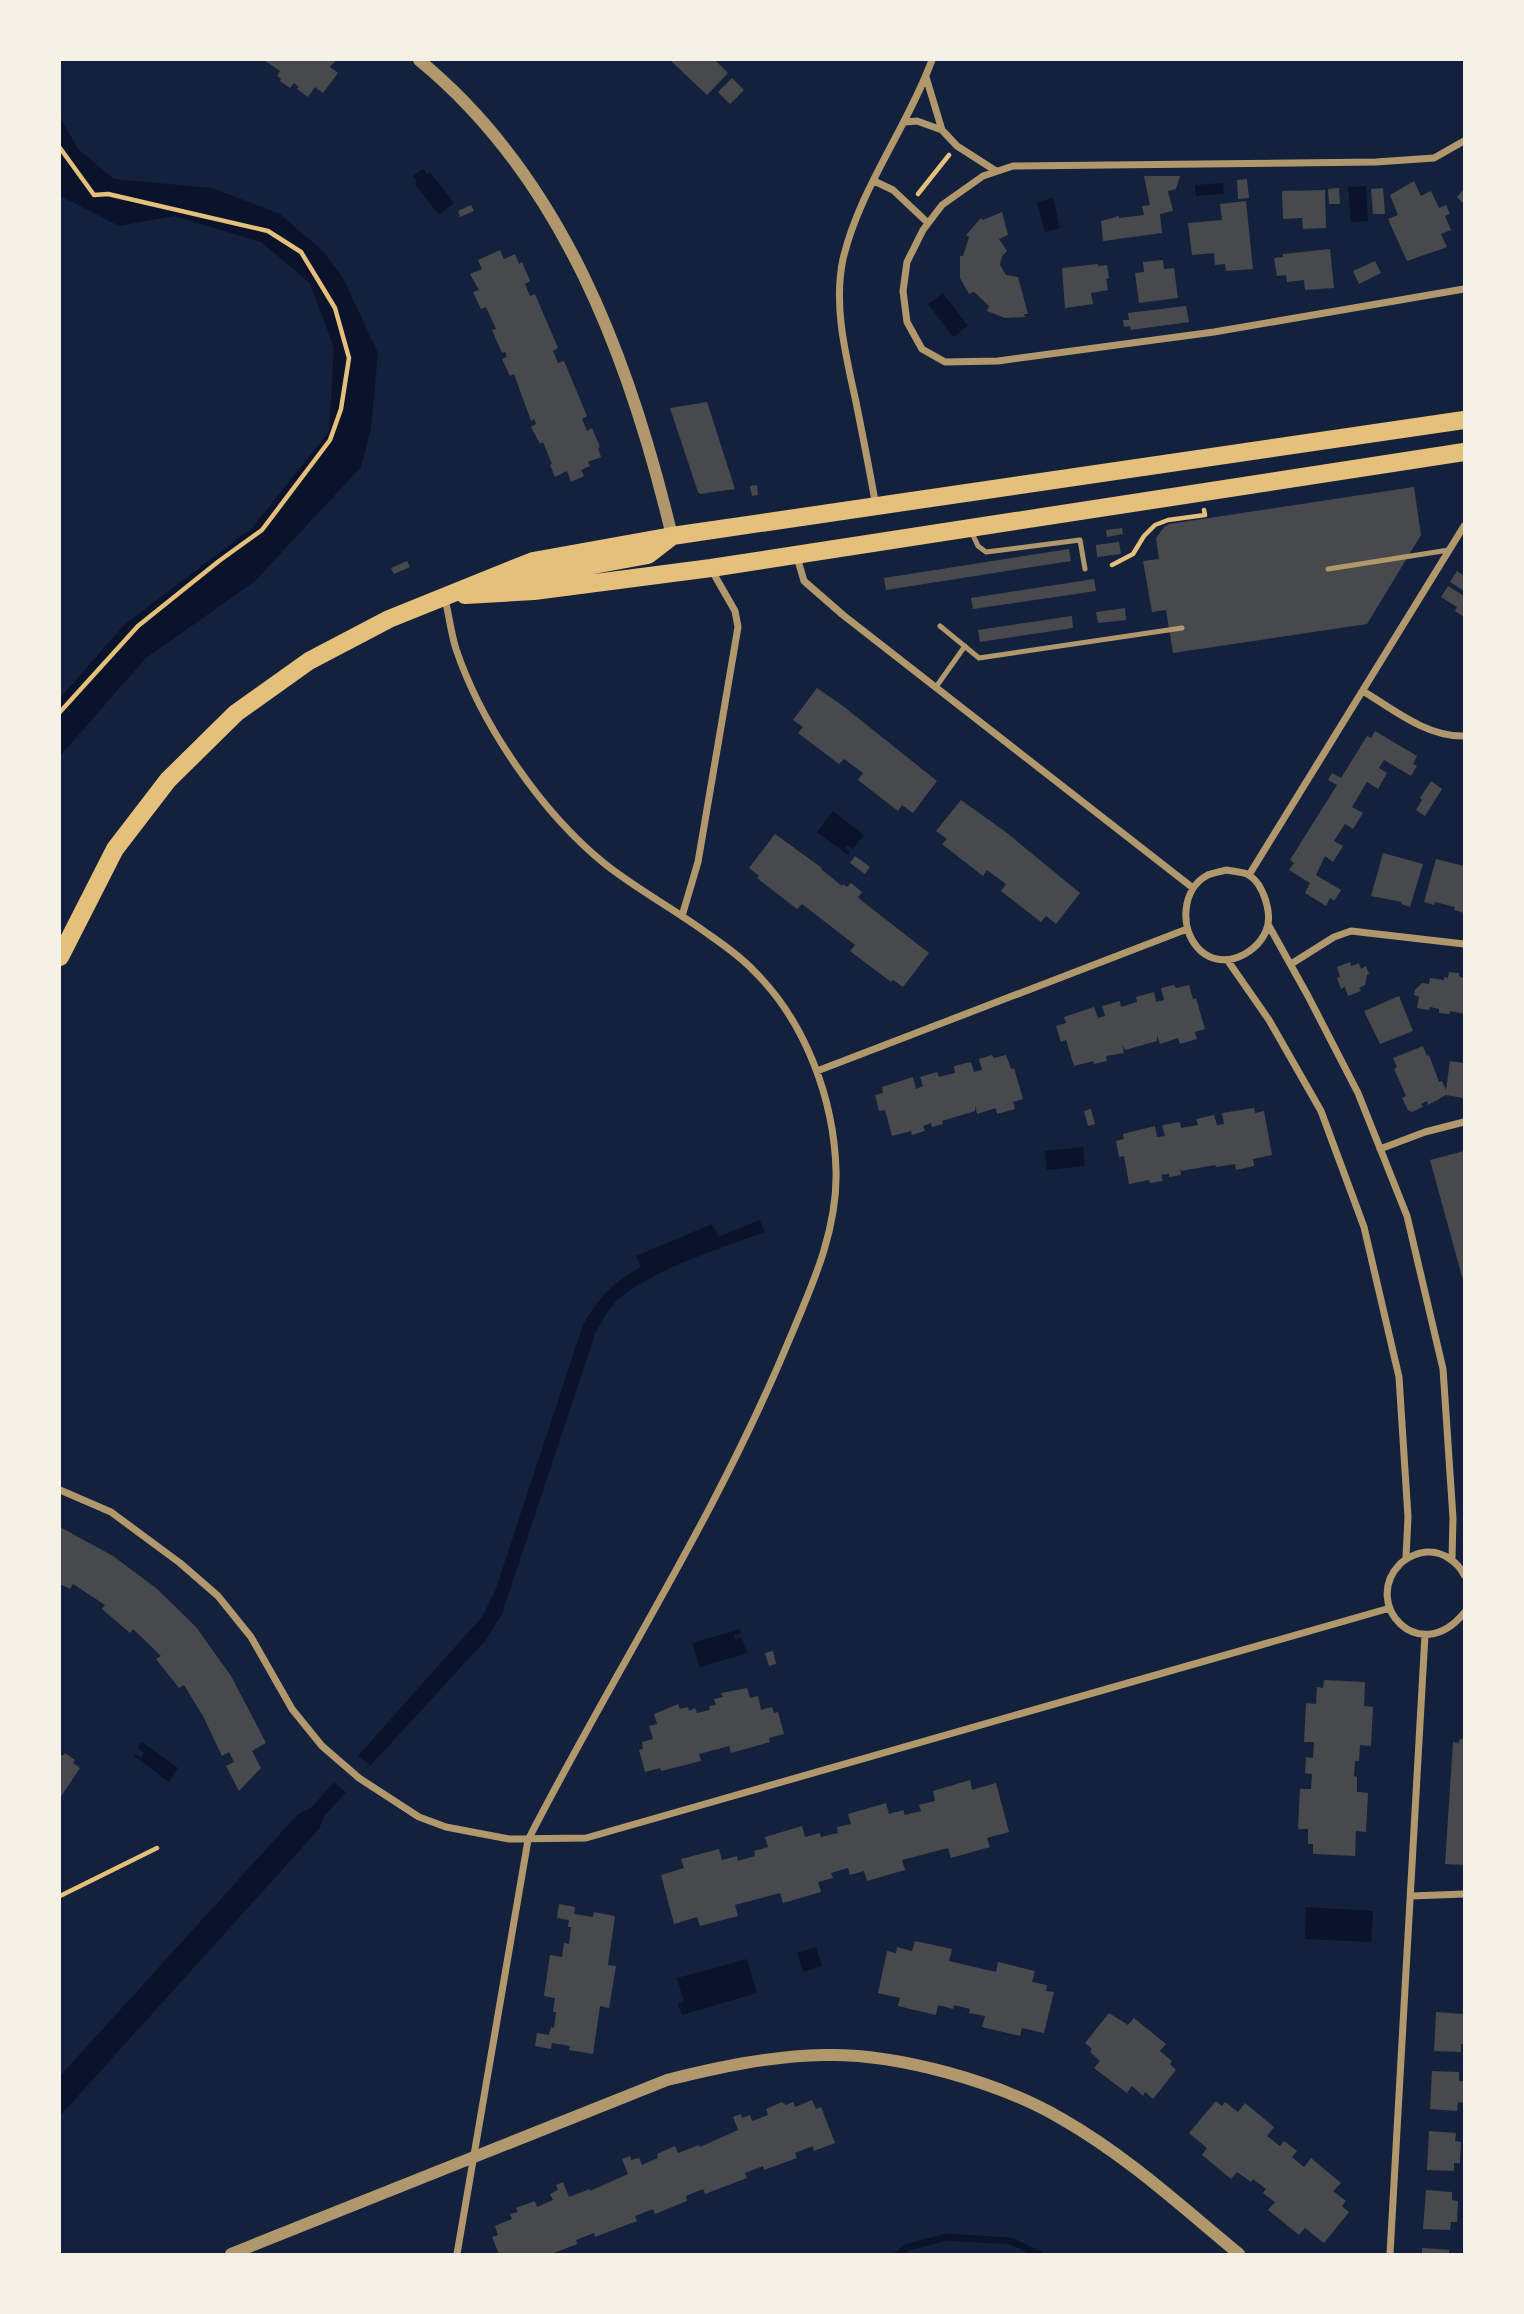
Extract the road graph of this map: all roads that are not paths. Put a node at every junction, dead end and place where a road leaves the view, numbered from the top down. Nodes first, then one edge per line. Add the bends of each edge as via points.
1 (419, 60) edge
2 (932, 60) edge
3 (926, 77) junction
4 (905, 122) junction
5 (942, 130) junction
6 (1465, 141) edge
7 (996, 171) junction
8 (874, 181) junction
9 (928, 223) junction
10 (1465, 289) edge
11 (1465, 420) edge
12 (1465, 452) edge
13 (876, 507) junction
14 (1465, 526) edge
15 (969, 528) junction
16 (673, 536) junction
17 (1450, 549) junction
18 (797, 555) junction
19 (710, 568) junction
20 (1085, 569) dead end
21 (1328, 569) dead end
22 (498, 592) junction
23 (444, 598) junction
24 (940, 626) dead end
25 (1182, 628) dead end
26 (965, 646) junction
27 (936, 687) junction
28 (1363, 691) junction
29 (1465, 736) edge
30 (1249, 875) junction
31 (1193, 888) junction
32 (682, 916) junction
33 (1269, 926) junction
34 (1187, 929) junction
35 (1465, 944) edge
36 (60, 957) edge
37 (1228, 961) junction
38 (1291, 964) junction
39 (817, 1070) junction
40 (1465, 1122) edge
41 (1380, 1149) junction
42 (60, 1490) edge
43 (1406, 1558) junction
44 (1452, 1559) junction
45 (1465, 1575) edge
46 (1390, 1608) junction
47 (1465, 1613) edge
48 (1425, 1635) junction
49 (528, 1840) junction
50 (1465, 1894) edge
51 (1411, 1896) junction
52 (475, 2156) junction
53 (231, 2255) edge
54 (457, 2255) edge
55 (1239, 2255) edge
56 (1390, 2255) edge

1 - 16 street via 453,88 525,174 576,258 628,380
2 - 3 street
3 - 4 street
3 - 5 street
4 - 5 street via 917,121
4 - 8 street
5 - 7 street via 957,146
6 - 7 street via 1434,158 1376,162 1013,166
7 - 9 street via 942,205
8 - 9 street via 893,190
8 - 13 street via 850,234 839,291 845,350
9 - 10 street via 907,262 903,291 907,322 922,349 944,362 998,361 1214,332
11 - 13 main road
12 - 15 main road
13 - 16 main road
14 - 17 street
15 - 18 main road
15 - 20 lane via 986,552 1080,540
16 - 22 main road via 648,555 523,578
16 - 23 main road via 533,561
17 - 21 lane
17 - 28 street
18 - 19 main road
18 - 27 street via 804,581
19 - 22 main road
19 - 32 street via 735,611 738,627 698,862
22 - 23 main road
23 - 32 street via 457,649 487,719 539,798 602,862
23 - 36 main road via 389,619 309,661 236,713 168,780 115,849
24 - 26 lane
25 - 26 lane via 979,658
26 - 27 lane
27 - 31 street
28 - 29 street via 1425,728
28 - 30 street
30 - 31 street via 1226,870 1206,876
30 - 33 street via 1263,893
31 - 34 street via 1185,904
32 - 39 street via 754,971 778,999
33 - 37 street via 1248,954
33 - 38 street
34 - 37 street via 1197,948
34 - 39 street
35 - 38 street via 1351,931
37 - 43 street via 1269,1020 1321,1111 1364,1227 1399,1377 1408,1517
38 - 41 street via 1358,1093
39 - 49 street via 828,1105 836,1171 830,1232 809,1293 762,1407
40 - 41 street
41 - 44 street via 1407,1216 1443,1369
42 - 49 street via 111,1512 218,1596 251,1637 292,1709 322,1746 367,1783 419,1817 446,1827
43 - 44 street via 1429,1552
43 - 46 street via 1393,1571 1387,1589
44 - 45 street
46 - 48 street via 1404,1627
46 - 49 street via 586,1838
47 - 48 street via 1454,1626
48 - 51 street
49 - 52 street
50 - 51 street
51 - 56 street
52 - 53 street
52 - 54 street
52 - 55 street via 667,2080 735,2063 825,2055 906,2062 990,2085 1062,2118 1129,2163

